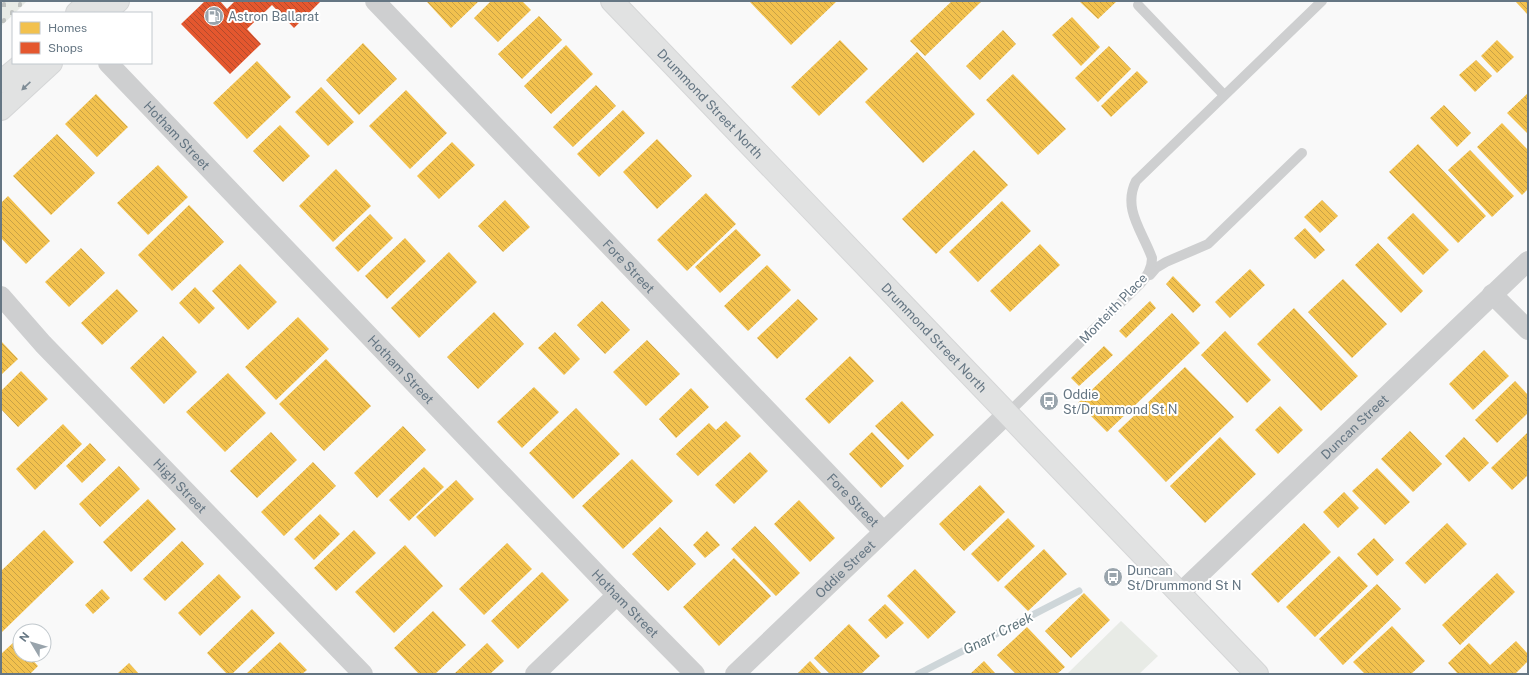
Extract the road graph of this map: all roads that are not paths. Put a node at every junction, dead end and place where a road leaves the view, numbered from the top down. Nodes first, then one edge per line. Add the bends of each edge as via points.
1 (90, 1) edge
2 (118, 1) edge
3 (375, 1) edge
4 (612, 1) edge
5 (1322, 1) edge
6 (1138, 5) dead end
7 (78, 12) edge
8 (106, 12) edge
9 (23, 64) edge
10 (50, 64) edge
11 (109, 64) edge
12 (1, 82) edge
13 (1224, 95) junction
14 (1, 109) edge
15 (1302, 152) dead end
16 (1528, 261) edge
17 (1140, 284) junction
18 (1492, 294) junction
19 (1, 296) edge
20 (1528, 330) edge
21 (1007, 414) junction
22 (883, 531) junction
23 (1180, 593) junction
24 (617, 595) junction
25 (362, 674) edge
26 (536, 674) edge
27 (695, 674) edge
28 (735, 674) edge
29 (1257, 674) edge

1 - 7 main road
2 - 8 main road
3 - 22 street, Fore Street
4 - 21 main road, Drummond Street North
5 - 13 lane, Monteith Place
6 - 13 lane
9 - 12 main road
10 -> 14 main road
11 - 24 street, Hotham Street
13 - 17 lane, Monteith Place via 1139,177 1133,187 1130,201 1132,210 1152,258 1149,272
15 - 17 lane via 1208,244 1162,264
16 - 18 street, Duncan Street
17 - 21 lane, Monteith Place
18 - 20 street
18 - 23 street, Duncan Street
19 - 25 street, High Street via 43,344
21 - 22 street, Oddie Street
21 - 23 main road, Drummond Street North
22 - 28 street, Oddie Street
23 - 29 main road, Drummond Street North
24 - 26 street
24 - 27 street, Hotham Street

